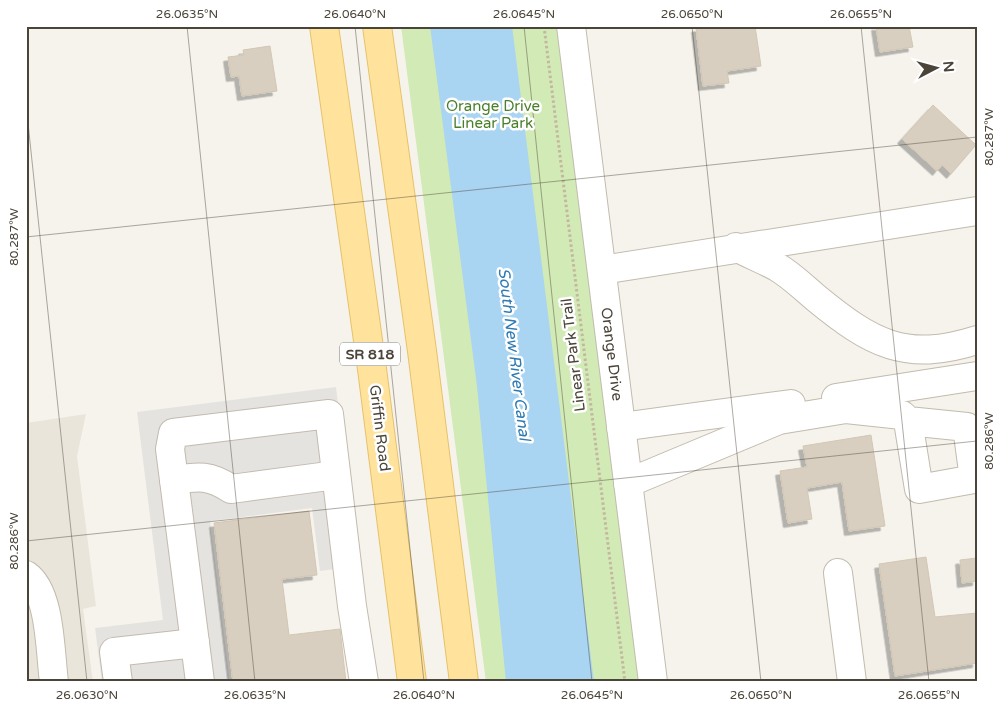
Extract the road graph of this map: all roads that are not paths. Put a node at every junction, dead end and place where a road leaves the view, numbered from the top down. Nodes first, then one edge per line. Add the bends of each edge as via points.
1 (324, 26) edge
2 (377, 26) edge
3 (571, 26) edge
4 (977, 211) edge
5 (736, 247) junction
6 (602, 270) junction
7 (977, 340) edge
8 (977, 376) edge
9 (908, 421) junction
10 (972, 426) edge
11 (621, 427) junction
12 (336, 475) junction
13 (174, 480) junction
14 (628, 483) junction
15 (30, 571) edge
16 (838, 572) dead end
17 (195, 643) junction
18 (54, 682) edge
19 (118, 682) edge
20 (200, 682) edge
21 (364, 682) edge
22 (412, 682) edge
23 (464, 682) edge
24 (653, 682) edge
25 (852, 682) edge

1 - 22 main road, Griffin Road / SR 818
2 - 23 main road, SR 818
3 - 6 street, Orange Drive
4 - 5 street
5 - 6 street
5 - 7 street via 778,268 858,331 890,346 926,350
6 - 11 street, Orange Drive
8 - 11 street
9 - 10 street
9 - 10 street via 919,489 974,479
9 - 14 street via 902,416 846,409 779,420
11 - 14 street, Orange Drive
12 - 13 street via 232,489 219,480 203,476
12 - 13 street via 329,414 173,433 170,449
12 - 21 street
13 - 17 street
14 - 24 street, Orange Drive
15 - 18 street via 42,596
16 - 25 street
17 - 19 street via 114,652
17 - 20 street

